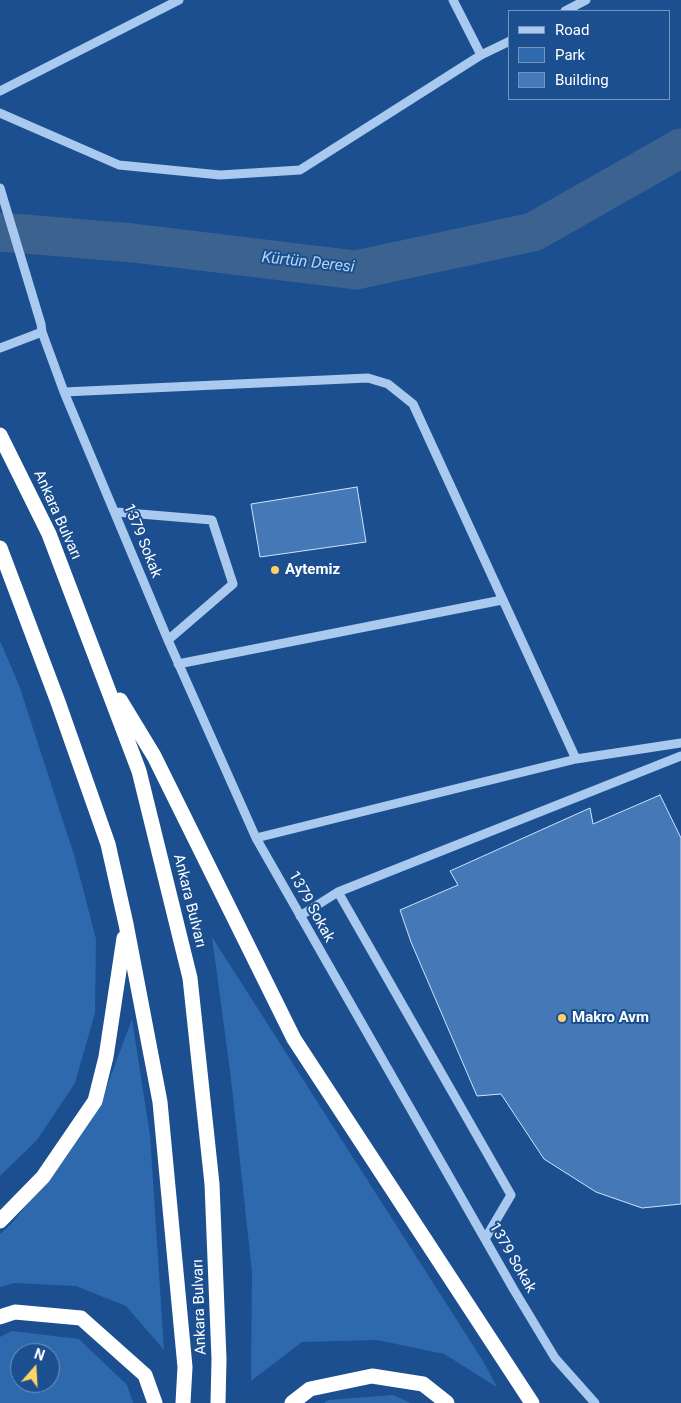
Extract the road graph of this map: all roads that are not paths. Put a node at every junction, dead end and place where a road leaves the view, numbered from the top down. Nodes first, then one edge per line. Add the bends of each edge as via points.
1 (179, 0) edge
2 (453, 0) edge
3 (586, 0) edge
4 (567, 10) edge
5 (508, 42) edge
6 (481, 55) junction
7 (0, 91) edge
8 (0, 113) edge
9 (1, 190) edge
10 (42, 328) junction
11 (0, 348) edge
12 (64, 392) junction
13 (0, 435) edge
14 (116, 512) junction
15 (0, 548) edge
16 (502, 600) junction
17 (168, 640) junction
18 (178, 664) junction
19 (100, 668) junction
20 (681, 743) edge
21 (681, 756) edge
22 (576, 759) junction
23 (256, 838) junction
24 (338, 892) junction
25 (300, 916) junction
26 (126, 924) junction
27 (0, 1221) edge
28 (485, 1239) junction
29 (0, 1317) edge
30 (154, 1403) edge
31 (184, 1403) edge
32 (218, 1403) edge
33 (292, 1403) edge
34 (447, 1403) edge
35 (532, 1403) edge
36 (595, 1403) edge

1 - 7 street
2 - 6 street
3 - 4 street
5 - 6 street
6 - 8 street via 300,170 220,175 119,165
9 - 10 street, 1379 Sokak
10 - 11 street
10 - 12 street, 1379 Sokak
12 - 14 street, 1379 Sokak
12 - 16 street via 368,378 388,384 412,404
13 - 19 highway, Ankara Bulvarı via 49,534
14 - 17 street, 1379 Sokak
14 - 17 street via 212,520 233,584
15 - 26 highway, Ankara Bulvarı via 108,844
16 - 18 street
16 - 22 street
17 - 18 street, 1379 Sokak
18 - 23 street, 1379 Sokak
19 - 32 highway, Ankara Bulvarı via 139,771 190,978 212,1184 220,1359
19 - 35 highway via 154,756 294,1039
20 - 22 street
21 - 24 street
22 - 23 street
23 - 25 street, 1379 Sokak
24 - 25 street
24 - 28 street via 511,1195
25 - 28 street, 1379 Sokak
26 - 27 highway via 106,1057 95,1101 42,1177
26 - 31 highway, Ankara Bulvarı via 160,1102 185,1367
28 - 36 street, 1379 Sokak via 555,1358
29 - 30 highway via 15,1312 81,1318 145,1375
33 - 34 highway via 310,1389 372,1376 424,1384

